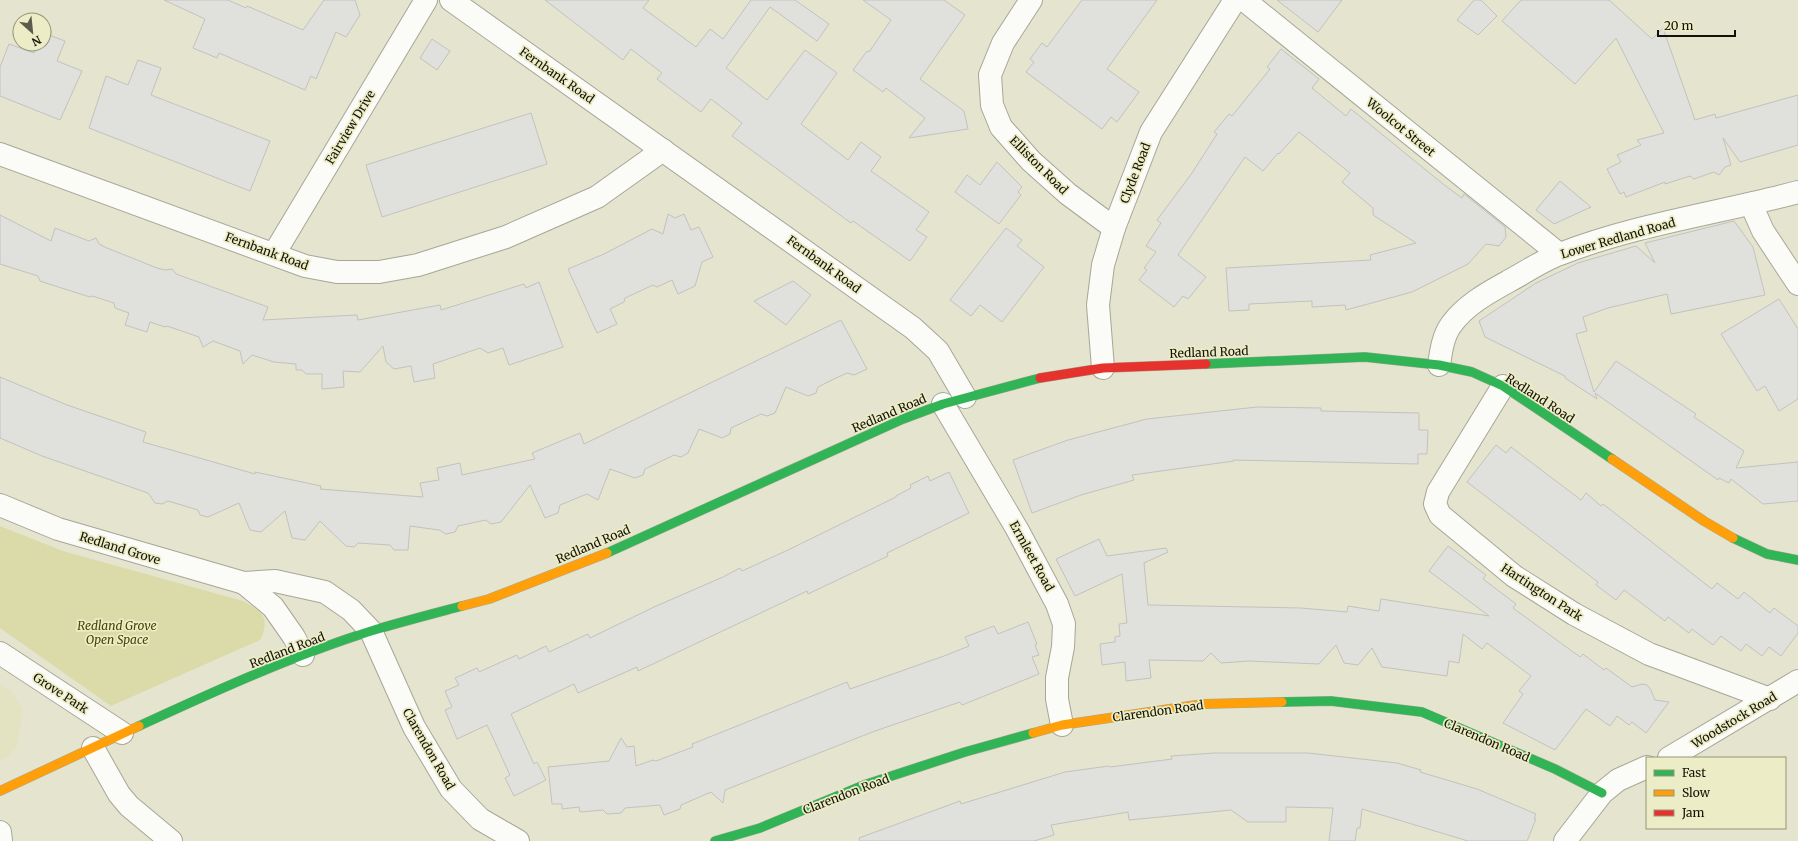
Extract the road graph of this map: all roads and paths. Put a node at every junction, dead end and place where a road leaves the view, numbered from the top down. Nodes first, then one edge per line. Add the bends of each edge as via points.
1 (426, 0) edge
2 (451, 0) edge
3 (1031, 0) edge
4 (1235, 0) edge
5 (1244, 0) edge
6 (663, 150) junction
7 (0, 154) edge
8 (1798, 192) edge
9 (1751, 204) junction
10 (1114, 228) junction
11 (274, 254) junction
12 (1559, 254) junction
13 (1798, 284) edge
14 (1439, 365) junction
15 (1103, 368) junction
16 (1503, 386) junction
17 (965, 397) junction
18 (943, 404) junction
19 (0, 504) edge
20 (1798, 560) edge
21 (244, 583) junction
22 (371, 632) junction
23 (0, 653) edge
24 (303, 655) junction
25 (1798, 681) edge
26 (1770, 699) junction
27 (1062, 725) junction
28 (122, 733) junction
29 (93, 748) junction
30 (1671, 757) edge
31 (1646, 767) edge
32 (0, 791) edge
33 (1602, 793) junction
34 (0, 832) edge
35 (762, 834) edge
36 (1, 841) edge
37 (171, 841) edge
38 (518, 841) edge
39 (715, 841) edge
40 (1565, 841) edge

1 - 11 street, Fairview Drive
2 - 6 street, Fernbank Road
3 - 10 street, Elliston Road via 1003,43 990,75 992,105 1001,126 1031,161 1068,194
4 - 10 street, Clyde Road via 1151,132
5 - 12 street, Woolcot Street
6 - 11 street, Fernbank Road via 597,197 506,237 418,265 379,272 337,272 305,266
6 - 17 street, Fernbank Road via 913,328 938,351
7 - 11 street, Fernbank Road
8 - 9 street, Lower Redland Road
9 - 12 street, Lower Redland Road via 1649,226
9 - 13 street via 1763,231
10 - 15 street, Clyde Road via 1103,265 1098,305
12 - 14 street, Lower Redland Road via 1492,291 1463,312 1445,336
14 - 15 street, Redland Road via 1365,357
14 - 16 street, Redland Road via 1472,372
15 - 17 street, Redland Road via 1028,380
16 - 20 street, Redland Road via 1736,540 1767,554
16 - 26 street, Hartington Park via 1438,492 1435,504 1440,515 1514,576 1574,614 1649,654
17 - 18 street, Redland Road
18 - 22 street, Redland Road via 895,422 609,552 489,599
18 - 27 street, Ermleet Road via 1057,604 1064,624 1057,678 1057,699
19 - 21 street, Redland Grove via 58,528
21 - 22 street, Redland Grove via 275,581 325,592 351,610
21 - 24 street, Redland Grove via 273,607
22 - 24 street, Redland Road
22 - 38 street, Clarendon Road via 414,726 451,789 480,819
23 - 28 street, Grove Park
24 - 28 street, Redland Road
25 - 26 street, Woodstock Road
26 - 30 street, Woodstock Road
27 - 33 street, Clarendon Road via 1203,704 1331,701 1422,712 1482,736
27 - 35 street, Clarendon Road via 965,752 864,785
28 - 29 street, Redland Road
29 - 32 street, Redland Road
29 - 37 street via 119,794 129,806
31 - 33 street via 1618,780
33 - 40 street
34 - 36 street
35 - 39 street, Clarendon Road

